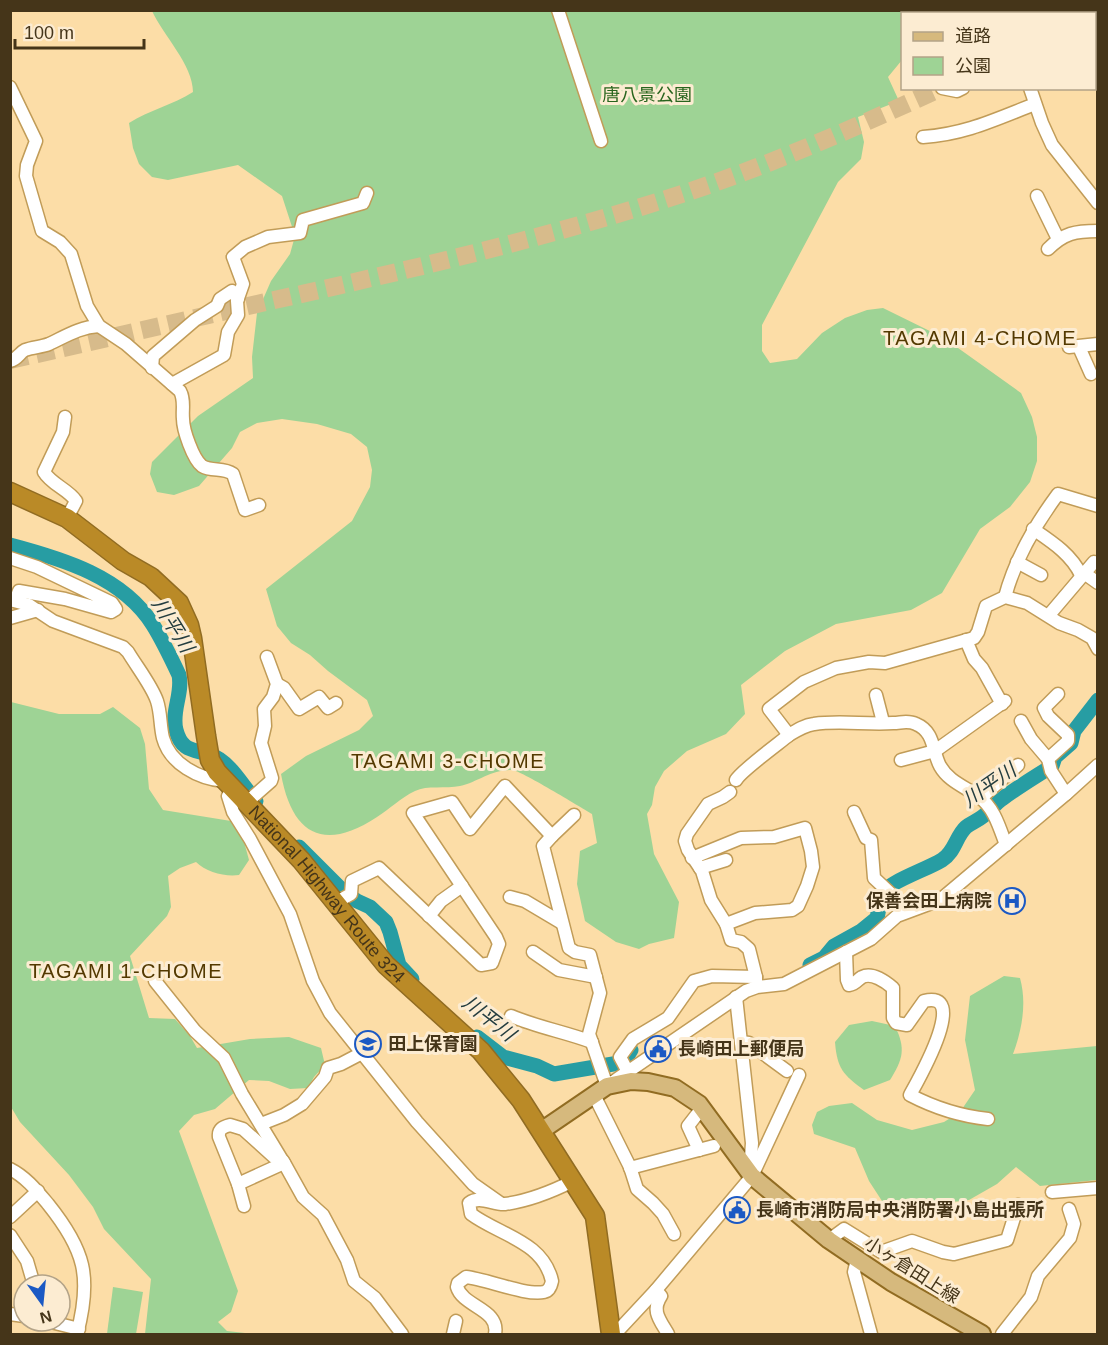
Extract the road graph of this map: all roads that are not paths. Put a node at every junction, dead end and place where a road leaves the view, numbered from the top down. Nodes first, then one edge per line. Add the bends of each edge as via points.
1 (558, 10) edge
2 (10, 87) edge
3 (1031, 90) edge
4 (1035, 104) junction
5 (923, 137) dead end
6 (601, 141) dead end
7 (367, 193) dead end
8 (1037, 196) dead end
9 (1096, 196) edge
10 (1098, 231) edge
11 (1059, 238) junction
12 (1048, 249) dead end
13 (238, 299) junction
14 (217, 306) junction
15 (231, 324) junction
16 (99, 326) junction
17 (1098, 344) edge
18 (10, 361) edge
19 (152, 368) junction
20 (1091, 375) dead end
21 (172, 384) junction
22 (65, 417) dead end
23 (10, 492) edge
24 (259, 505) dead end
25 (1098, 506) edge
26 (67, 518) junction
27 (1033, 529) junction
28 (10, 558) edge
29 (1017, 562) junction
30 (1094, 562) dead end
31 (1083, 574) junction
32 (1041, 575) dead end
33 (1098, 583) edge
34 (1005, 597) junction
35 (13, 601) edge
36 (38, 610) junction
37 (1049, 615) junction
38 (10, 618) edge
39 (966, 640) junction
40 (1098, 650) edge
41 (267, 657) dead end
42 (277, 684) junction
43 (1058, 694) dead end
44 (876, 695) dead end
45 (336, 703) dead end
46 (1021, 721) dead end
47 (883, 722) junction
48 (789, 735) junction
49 (935, 751) junction
50 (901, 760) dead end
51 (1018, 765) dead end
52 (1050, 765) junction
53 (1098, 765) edge
54 (228, 786) junction
55 (1066, 795) junction
56 (246, 802) junction
57 (987, 806) junction
58 (854, 812) dead end
59 (574, 815) dead end
60 (552, 836) junction
61 (1006, 845) junction
62 (726, 860) dead end
63 (696, 863) junction
64 (462, 886) junction
65 (510, 897) dead end
66 (335, 903) junction
67 (902, 913) junction
68 (429, 916) junction
69 (562, 923) junction
70 (726, 924) junction
71 (533, 952) dead end
72 (846, 952) junction
73 (596, 977) junction
74 (155, 981) dead end
75 (756, 982) junction
76 (736, 997) junction
77 (511, 1016) dead end
78 (741, 1041) junction
79 (591, 1042) junction
80 (362, 1053) junction
81 (787, 1071) dead end
82 (628, 1072) junction
83 (799, 1076) dead end
84 (600, 1091) junction
85 (702, 1108) junction
86 (988, 1119) dead end
87 (261, 1124) junction
88 (541, 1131) junction
89 (714, 1146) dead end
90 (699, 1150) junction
91 (10, 1161) edge
92 (283, 1162) junction
93 (630, 1168) junction
94 (15, 1171) edge
95 (749, 1171) junction
96 (573, 1181) junction
97 (238, 1184) junction
98 (1098, 1188) edge
99 (38, 1191) junction
100 (1052, 1192) dead end
101 (500, 1203) junction
102 (1018, 1204) dead end
103 (244, 1206) dead end
104 (1069, 1209) dead end
105 (10, 1217) edge
106 (674, 1234) dead end
107 (10, 1235) edge
108 (829, 1240) junction
109 (857, 1259) junction
110 (30, 1273) edge
111 (656, 1290) junction
112 (456, 1321) dead end
113 (78, 1332) edge
114 (402, 1335) edge
115 (453, 1335) edge
116 (495, 1335) edge
117 (613, 1335) edge
118 (668, 1335) edge
119 (871, 1335) edge
120 (982, 1335) edge
121 (1002, 1335) edge

1 - 6 street
2 - 16 street via 36,141 26,173 40,228 71,254 87,306
3 - 4 street
4 - 5 street via 968,131
4 - 9 street via 1052,145
7 - 13 street via 363,202 303,220 300,233 268,237 237,252 233,257 243,284
8 - 11 street
10 - 11 street
11 - 12 street
13 - 14 street via 232,291
13 - 15 street via 237,315
14 - 15 street
14 - 19 street via 153,356
15 - 21 street via 224,355
16 - 18 street via 25,350
16 - 19 street
17 - 20 street via 1074,347
19 - 21 street
21 - 24 street via 183,398 184,426 198,462 208,469 233,474 244,510
22 - 26 street via 63,432 44,472 76,501
23 - 26 highway, National Highway Route 324
25 - 27 street via 1058,494
26 - 54 highway, National Highway Route 324 via 123,561 151,577 178,603 192,638 210,760
27 - 29 street
27 - 31 street via 1062,549
28 - 35 street via 112,603 116,609 111,612 19,591
29 - 32 street
29 - 34 street
30 - 31 street
31 - 33 street
31 - 37 street
34 - 37 street
34 - 39 street via 986,606 978,632
35 - 36 street
36 - 38 street
36 - 54 street via 53,621 123,647 157,700 170,753 201,776
37 - 40 street via 1092,638
39 - 48 street via 885,663 836,668 804,682 769,709
39 - 49 street via 1004,703
41 - 42 street
42 - 45 street via 299,709 319,697 328,708
42 - 56 street via 264,709 261,743 272,778
43 - 52 street via 1044,708 1068,735 1068,741
44 - 47 street
46 - 52 street
47 - 48 street via 813,724
47 - 49 street via 917,724 934,742
48 - 63 street via 740,773 723,798 708,804 685,841
49 - 50 street
49 - 57 street via 944,772
51 - 57 street
52 - 55 street
53 - 55 street
54 - 56 highway, National Highway Route 324
54 - 80 street via 233,812 290,914 313,981 330,1013
55 - 61 street
56 - 66 highway, National Highway Route 324
57 - 61 street
58 - 67 street via 866,838 871,840 874,878 890,893
59 - 60 street
60 - 64 street via 505,786 470,829 452,802 413,813
60 - 69 street via 543,846
61 - 67 street via 940,900
62 - 63 street
63 - 70 street
63 - 70 street via 741,838 774,837 805,828 813,867 798,906 755,913
64 - 68 street via 441,901
64 - 68 street via 499,944 492,963 481,965
65 - 69 street via 525,901
66 - 68 street via 351,894 352,881 379,868
66 - 88 highway, National Highway Route 324 via 386,965 490,1061
67 - 72 street via 871,939
69 - 73 street via 569,948 590,955
70 - 75 street via 731,939 749,949
71 - 73 street via 559,970
72 - 75 street via 784,984
72 - 86 street via 849,984 865,975 893,988 896,1023 907,1025 924,1001 932,1000 943,1008 936,1044 910,1095 930,1106
73 - 79 street via 600,993 589,1034
74 - 87 street via 195,1031 224,1058
75 - 76 street
75 - 82 street via 712,976 694,981 668,1018 633,1039 620,1057
76 - 78 street
76 - 82 street
77 - 79 street
78 - 81 street
78 - 95 street via 752,1143
79 - 84 street
80 - 87 street via 328,1068 302,1104
80 - 101 street via 473,1184
82 - 84 street
83 - 95 street
84 - 85 main road, 小ヶ倉田上線 via 631,1082 664,1084
84 - 88 main road, 小ヶ倉田上線
84 - 93 street
85 - 90 street via 688,1126
85 - 95 main road, 小ヶ倉田上線
87 - 92 street
88 - 96 highway, National Highway Route 324
89 - 90 street
90 - 93 street
91 - 94 street
92 - 97 street
92 - 97 street via 243,1129 225,1126 218,1132 219,1137
92 - 114 street via 303,1197 323,1215 354,1281 375,1298
93 - 106 street via 637,1189 663,1214
94 - 99 street
95 - 108 main road, 小ヶ倉田上線
95 - 111 street
96 - 101 street
96 - 117 highway, National Highway Route 324 via 595,1216
97 - 103 street
98 - 100 street
99 - 105 street
99 - 113 street via 74,1241 82,1266 85,1304
101 - 116 street via 474,1200 469,1208 481,1222 512,1235 544,1260 552,1281 544,1292 466,1277 458,1283 461,1297 494,1322
102 - 108 street via 1007,1240 954,1254 912,1241 881,1252 844,1229
104 - 121 street via 1074,1224 1070,1238 1038,1276 1031,1297
107 - 110 street
108 - 109 main road, 小ヶ倉田上線
109 - 119 street via 854,1272
109 - 120 main road, 小ヶ倉田上線
111 - 117 street
111 - 118 street via 661,1296 655,1309
112 - 115 street

